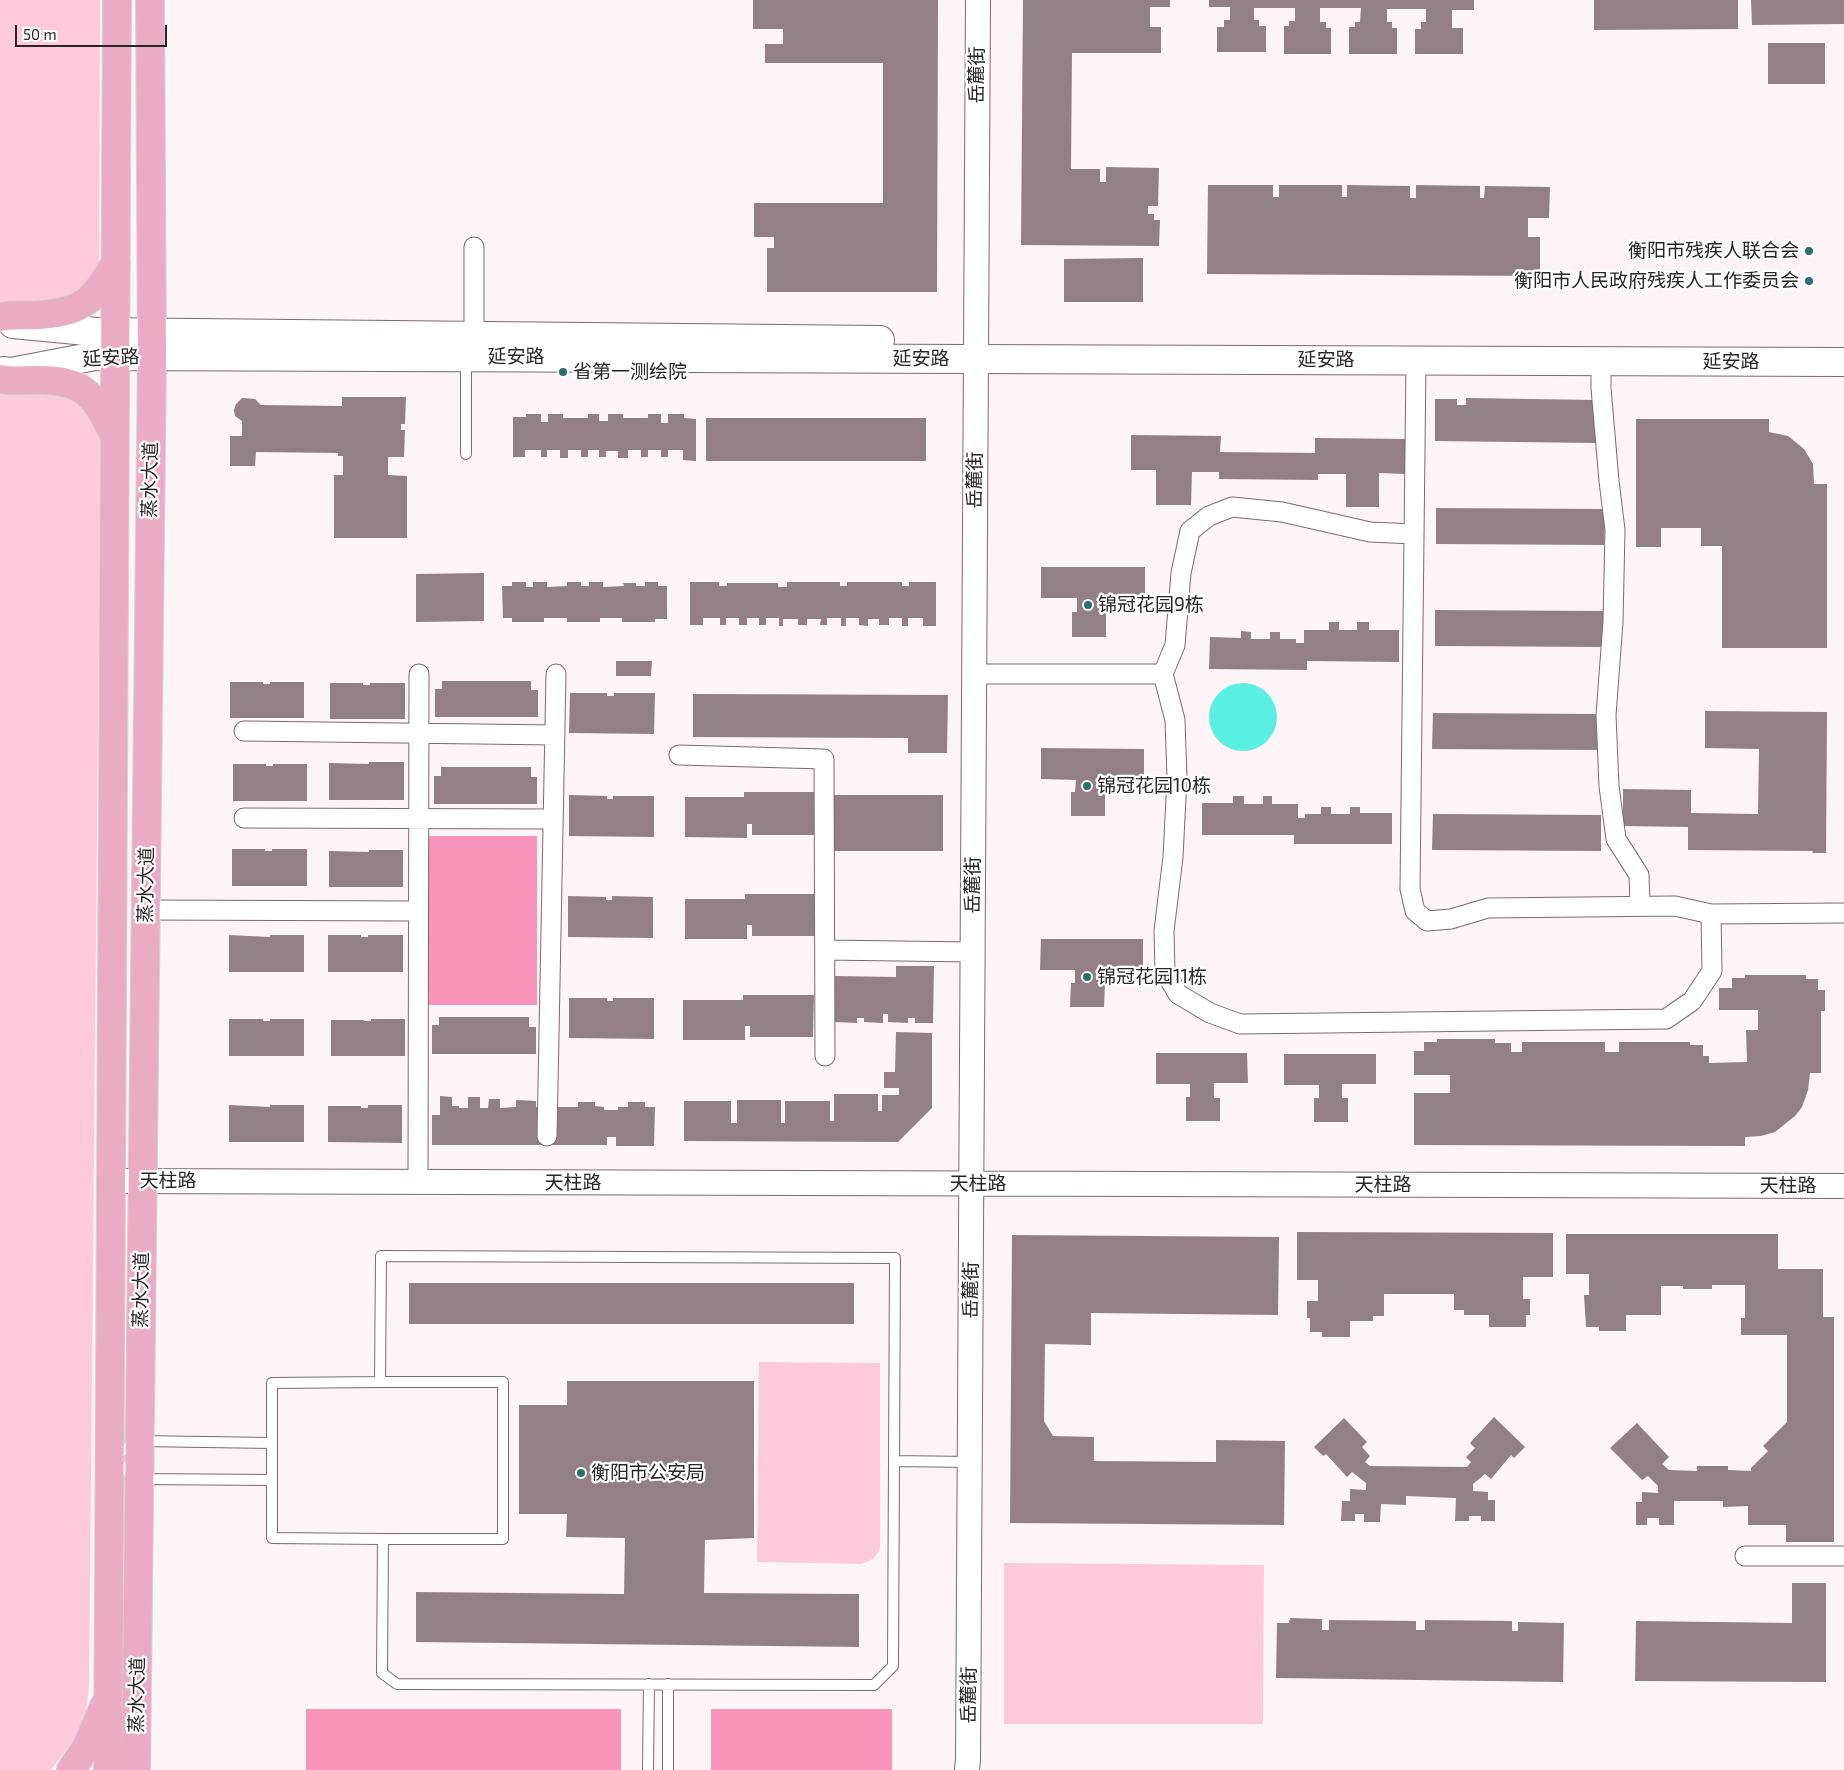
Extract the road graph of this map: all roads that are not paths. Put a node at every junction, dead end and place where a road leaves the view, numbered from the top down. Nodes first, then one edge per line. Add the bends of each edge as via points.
1 (117, 0) edge
2 (150, 0) edge
3 (978, 0) edge
4 (990, 0) edge
5 (474, 247) dead end
6 (116, 262) junction
7 (0, 317) edge
8 (0, 326) edge
9 (1844, 343) edge
10 (116, 344) junction
11 (152, 344) junction
12 (470, 347) junction
13 (982, 350) junction
14 (1416, 361) junction
15 (1601, 361) junction
16 (1844, 362) edge
17 (0, 370) edge
18 (0, 380) edge
19 (116, 437) junction
20 (466, 454) dead end
21 (1414, 534) junction
22 (420, 674) dead end
23 (556, 674) dead end
24 (986, 674) junction
25 (1163, 674) junction
26 (244, 731) dead end
27 (419, 733) junction
28 (555, 735) junction
29 (679, 755) dead end
30 (244, 818) dead end
31 (419, 819) junction
32 (553, 819) junction
33 (1640, 906) junction
34 (146, 910) junction
35 (418, 911) junction
36 (1844, 913) edge
37 (1711, 914) junction
38 (824, 950) junction
39 (973, 952) junction
40 (825, 1056) dead end
41 (547, 1136) dead end
42 (111, 1181) junction
43 (142, 1182) junction
44 (418, 1182) junction
45 (977, 1184) junction
46 (1844, 1186) edge
47 (380, 1382) junction
48 (139, 1441) junction
49 (272, 1443) junction
50 (110, 1458) junction
51 (894, 1461) junction
52 (970, 1462) junction
53 (139, 1479) junction
54 (272, 1480) junction
55 (383, 1539) junction
56 (1744, 1556) dead end
57 (1844, 1556) edge
58 (649, 1684) junction
59 (668, 1684) junction
60 (108, 1698) junction
61 (136, 1738) junction
62 (71, 1770) edge
63 (108, 1770) edge
64 (136, 1770) edge
65 (147, 1770) edge
66 (648, 1770) edge
67 (668, 1770) edge
68 (966, 1770) edge
69 (980, 1770) edge

1 - 6 main road, 蒸水大道
2 - 11 main road, 蒸水大道
3 - 13 street, 岳麓街
4 - 13 street, 岳麓街
5 - 12 street
6 - 7 main road via 99,291 83,305 66,312
6 - 10 main road, 蒸水大道
8 - 10 main road, 延安路 via 11,324 97,332
9 - 13 main road, 延安路
10 - 11 main road, 延安路
10 - 17 main road, 延安路 via 95,356 11,372
10 - 19 main road, 蒸水大道
11 - 12 main road, 延安路
11 - 34 main road, 蒸水大道
12 - 13 main road, 延安路
12 - 20 lane
13 - 14 main road, 延安路
13 - 24 street, 岳麓街
13 - 39 street, 岳麓街
14 - 15 main road, 延安路
14 - 21 street
15 - 16 main road, 延安路
15 - 33 street via 1615,530 1614,622 1606,715 1609,786 1616,839 1639,875
18 - 19 main road via 70,383 88,392
19 - 42 main road, 蒸水大道
21 - 25 street via 1370,532 1282,512 1232,507 1209,516 1190,531 1181,573 1175,645
21 - 33 street via 1410,889 1415,911 1428,920 1451,920 1488,908
22 - 27 street
23 - 28 street
24 - 25 street
24 - 45 street, 岳麓街
25 - 37 street via 1175,720 1177,778 1173,857 1164,931 1165,972 1178,994 1210,1013 1240,1024 1666,1019 1692,1001 1712,971
26 - 27 street
27 - 28 street
27 - 31 street
28 - 32 street
29 - 38 street via 824,759
30 - 31 street
31 - 32 street
31 - 35 street
32 - 41 street
33 - 37 street via 1675,906
34 - 35 street
34 - 43 main road, 蒸水大道
35 - 44 street
36 - 37 street
38 - 39 street
38 - 40 street
39 - 45 street, 岳麓街
42 - 43 street, 天柱路
42 - 50 main road, 蒸水大道
43 - 44 street, 天柱路
43 - 48 main road, 蒸水大道
44 - 45 street, 天柱路
45 - 46 street, 天柱路
45 - 52 street, 岳麓街
45 - 69 street, 岳麓街
47 - 49 lane via 272,1383
47 - 51 lane via 381,1256 895,1258
47 - 55 lane via 503,1382 503,1539
48 - 49 lane
48 - 50 lane
48 - 53 main road, 蒸水大道
49 - 54 lane
50 - 53 lane
50 - 60 main road, 蒸水大道
51 - 52 lane
51 - 59 lane via 893,1666 874,1685
52 - 68 street, 岳麓街
53 - 54 lane
53 - 61 main road, 蒸水大道
54 - 55 lane via 272,1538
55 - 58 lane via 382,1673 397,1684
56 - 57 street
58 - 59 lane
58 - 66 lane
59 - 67 lane
60 - 62 main road via 87,1746
60 - 63 main road, 蒸水大道
61 - 64 main road, 蒸水大道
61 - 65 main road

